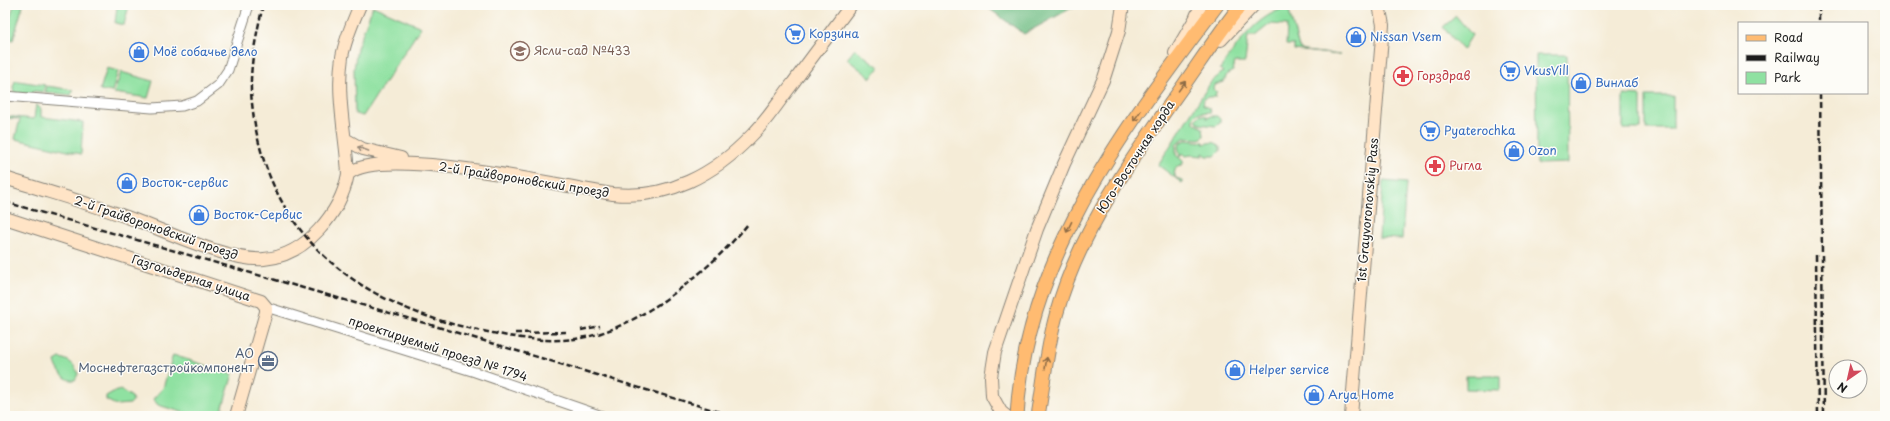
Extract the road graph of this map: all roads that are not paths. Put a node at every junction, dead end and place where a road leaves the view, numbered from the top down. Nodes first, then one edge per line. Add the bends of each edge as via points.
1 (249, 5) edge
2 (360, 5) edge
3 (851, 5) edge
4 (1123, 5) edge
5 (1201, 5) edge
6 (1217, 5) edge
7 (1241, 5) edge
8 (1254, 5) edge
9 (1380, 5) edge
10 (1199, 62) junction
11 (1151, 95) junction
12 (5, 96) edge
13 (345, 139) junction
14 (428, 165) junction
15 (348, 174) junction
16 (5, 178) edge
17 (5, 218) edge
18 (266, 307) junction
19 (236, 416) edge
20 (602, 416) edge
21 (1006, 416) edge
22 (1016, 416) edge
23 (1039, 416) edge
24 (1351, 416) edge

1 - 12 street via 228,70 218,85 196,101 182,106 152,108
2 - 13 main road via 347,39 342,62
3 - 14 main road, 2-й Грайвороновский проезд via 752,136 721,163 680,186 631,196
4 - 21 main road via 1119,31 1104,78 1037,229 995,352 990,377 992,396
5 - 11 main road
6 - 11 main road, Юго-Восточная хорда
7 - 10 main road, Юго-Восточная хорда
8 - 10 main road
9 - 24 main road, 1st Grayvoronovskiy Pass via 1383,25
23 -> 10 main road, Юго-Восточная хорда via 1049,345 1057,311 1083,246 1103,206 1131,161
11 -> 22 main road, Юго-Восточная хорда via 1094,180 1042,290 1027,339
14 -> 13 main road via 371,152
13 - 15 main road
14 - 15 main road, 2-й Грайвороновский проезд via 382,164 356,168
15 - 16 main road, 2-й Грайвороновский проезд via 341,198 321,229 308,240 280,256 261,259 222,251
17 - 18 main road, Газгольдерная улица via 261,301
18 - 19 main road, Газгольдерная улица
18 - 20 street, проектируемый проезд № 1794 via 475,372

